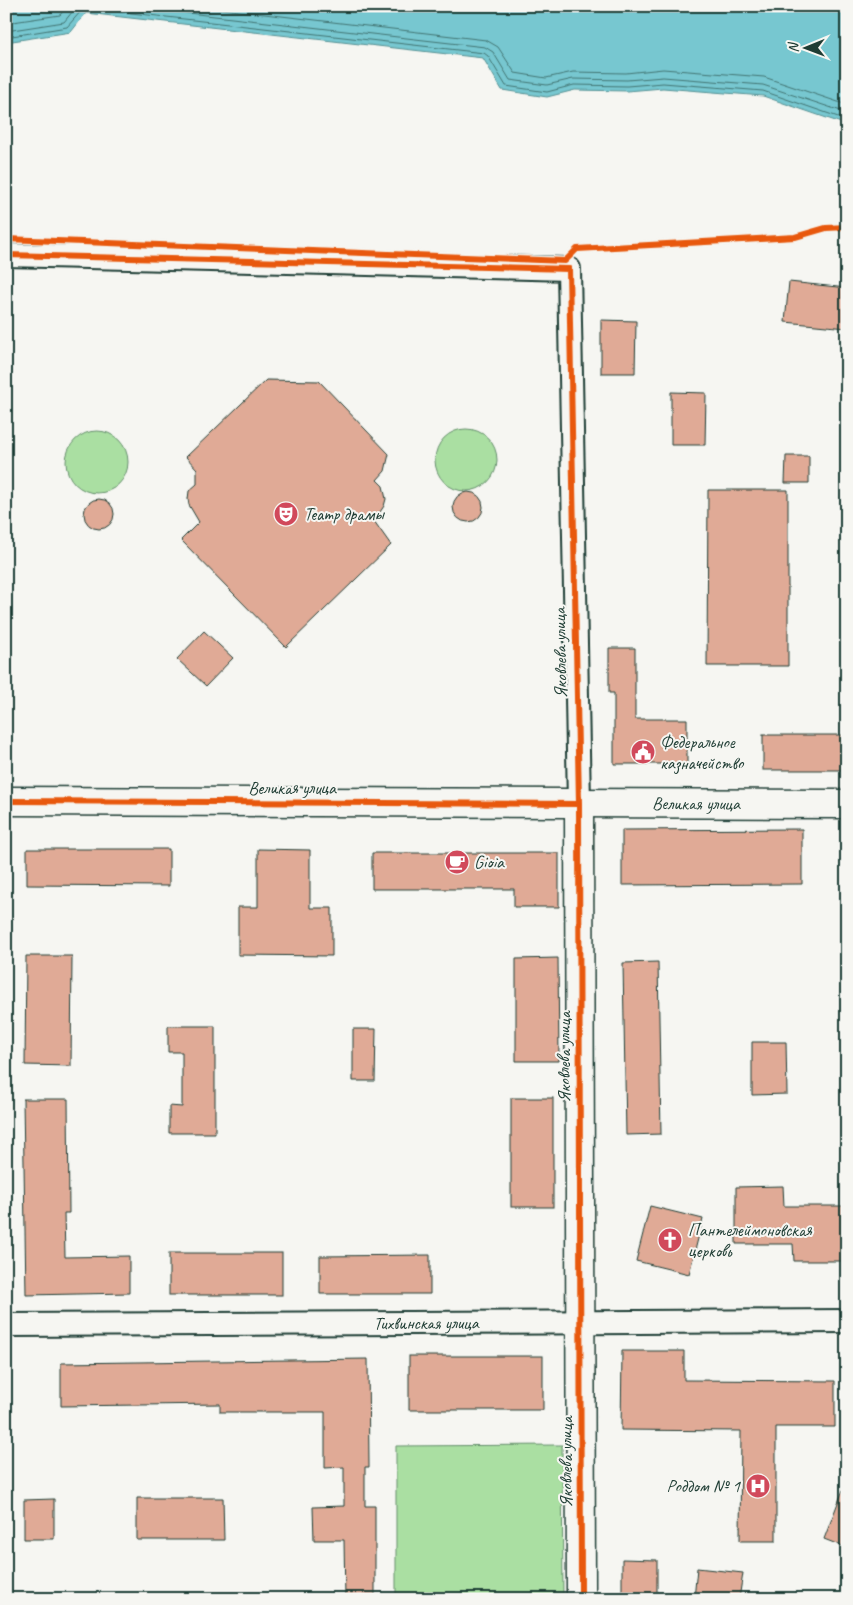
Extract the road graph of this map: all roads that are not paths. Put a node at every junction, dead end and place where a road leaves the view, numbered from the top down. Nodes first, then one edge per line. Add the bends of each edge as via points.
1 (6, 255) edge
2 (6, 801) edge
3 (578, 804) junction
4 (847, 804) edge
5 (847, 1321) edge
6 (580, 1323) junction
7 (6, 1325) edge
8 (581, 1599) edge

1 - 3 street, Яковлева улица via 569,269
2 - 3 main road, Великая улица
3 - 4 main road, Великая улица
3 - 6 main road, Яковлева улица
5 - 6 street, Тихвинская улица
6 - 7 street, Тихвинская улица
6 - 8 main road, Яковлева улица

